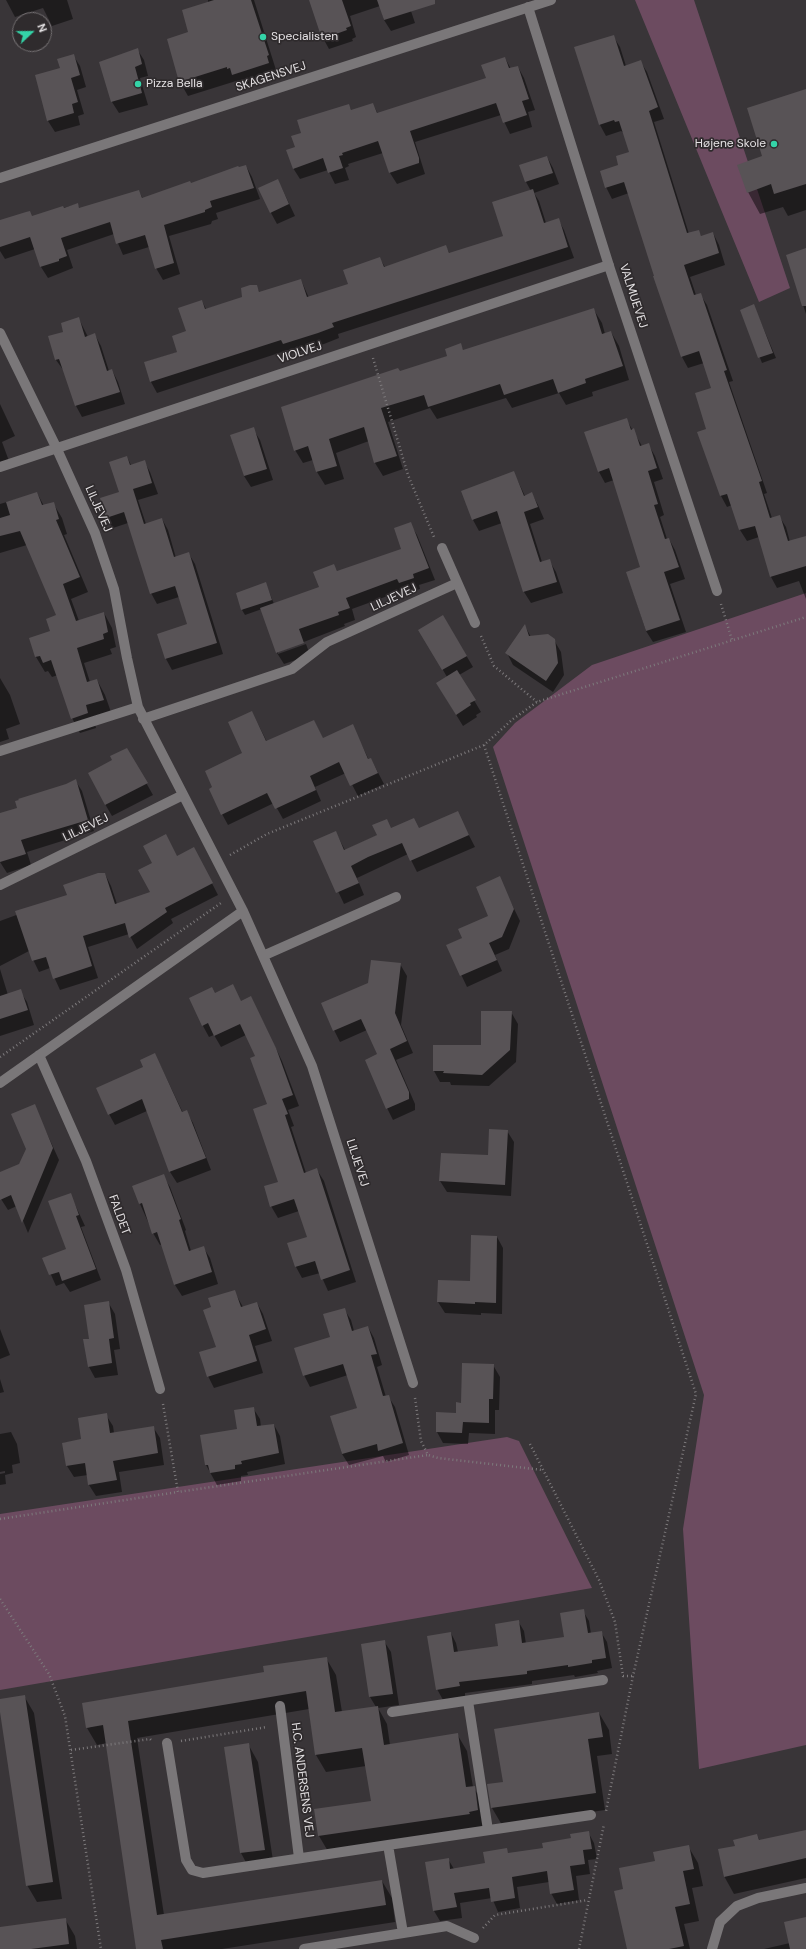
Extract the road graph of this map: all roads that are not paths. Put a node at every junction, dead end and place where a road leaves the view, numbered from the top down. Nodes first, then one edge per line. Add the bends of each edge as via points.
1 (551, 0) edge
2 (528, 7) junction
3 (0, 178) edge
4 (609, 265) junction
5 (0, 333) edge
6 (56, 447) junction
7 (0, 467) edge
8 (442, 548) road end
9 (457, 583) junction
10 (717, 591) road end
11 (475, 623) road end
12 (138, 707) junction
13 (143, 719) junction
14 (0, 751) edge
15 (183, 795) junction
16 (0, 885) edge
17 (396, 897) dead end
18 (243, 911) junction
19 (265, 955) junction
20 (39, 1055) junction
21 (0, 1083) edge
22 (413, 1383) road end
23 (160, 1389) road end
24 (603, 1680) dead end
25 (468, 1701) junction
26 (280, 1706) dead end
27 (392, 1712) dead end
28 (167, 1743) dead end
29 (591, 1815) dead end
30 (488, 1830) junction
31 (388, 1845) junction
32 (299, 1858) junction
33 (806, 1888) edge
34 (402, 1933) junction
35 (474, 1938) road end
36 (304, 1949) edge
37 (712, 1949) edge

1 - 2 street, SKAGENSVEJ
2 - 3 street, SKAGENSVEJ
2 - 4 street, VALMUEVEJ
4 - 6 street, VIOLVEJ
4 - 10 street, VALMUEVEJ
5 - 6 street, LILJEVEJ
6 - 7 street, VIOLVEJ
6 - 12 street, LILJEVEJ via 95,533 114,589
8 - 9 street
9 - 11 street
9 - 13 street, LILJEVEJ via 327,642 292,668
12 - 13 street, LILJEVEJ
12 - 14 street
13 - 15 street, LILJEVEJ
15 - 16 street, LILJEVEJ
15 - 18 street, LILJEVEJ
17 - 19 street
18 - 19 street, LILJEVEJ
18 - 20 street
19 - 22 street, LILJEVEJ via 312,1066
20 - 21 street
20 - 23 street, FALDET via 86,1161 120,1256
24 - 25 street
25 - 27 street
25 - 30 street
26 - 32 street, H.C. ANDERSENS VEJ
28 - 32 street via 186,1860 192,1870 203,1873
29 - 30 street
30 - 31 street
31 - 32 street
31 - 34 street
33 - 37 street via 758,1898 737,1906 720,1922
34 - 35 street via 447,1926
34 - 36 street

